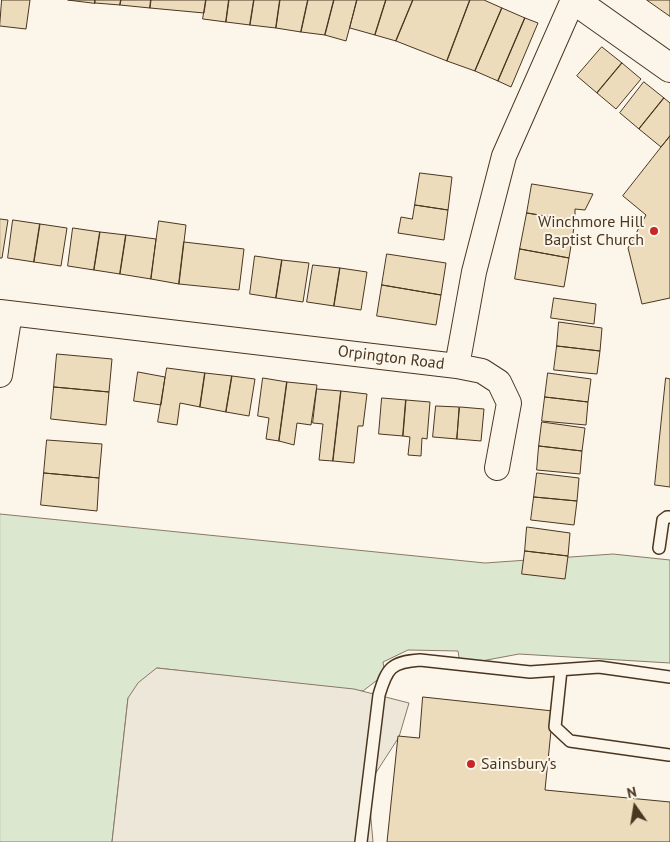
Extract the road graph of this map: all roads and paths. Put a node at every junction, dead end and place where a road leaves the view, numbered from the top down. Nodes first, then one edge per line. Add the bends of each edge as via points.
1 (573, 0) edge
2 (670, 68) edge
3 (5, 313) edge
4 (458, 366) junction
5 (0, 375) edge
6 (497, 468) dead end
7 (670, 517) edge
8 (659, 548) dead end
9 (560, 670) junction
10 (670, 676) edge
11 (669, 755) edge
12 (361, 842) edge

1 - 2 street
1 - 4 street, Orpington Road via 504,156 474,272
3 - 4 street, Orpington Road
3 - 5 street
4 - 6 street via 482,371 499,382 509,403
7 - 8 lane via 663,520
9 - 10 lane via 600,667
9 - 11 lane via 555,727 570,741
9 - 12 lane via 530,672 420,660 405,661 393,667 385,674 379,695

